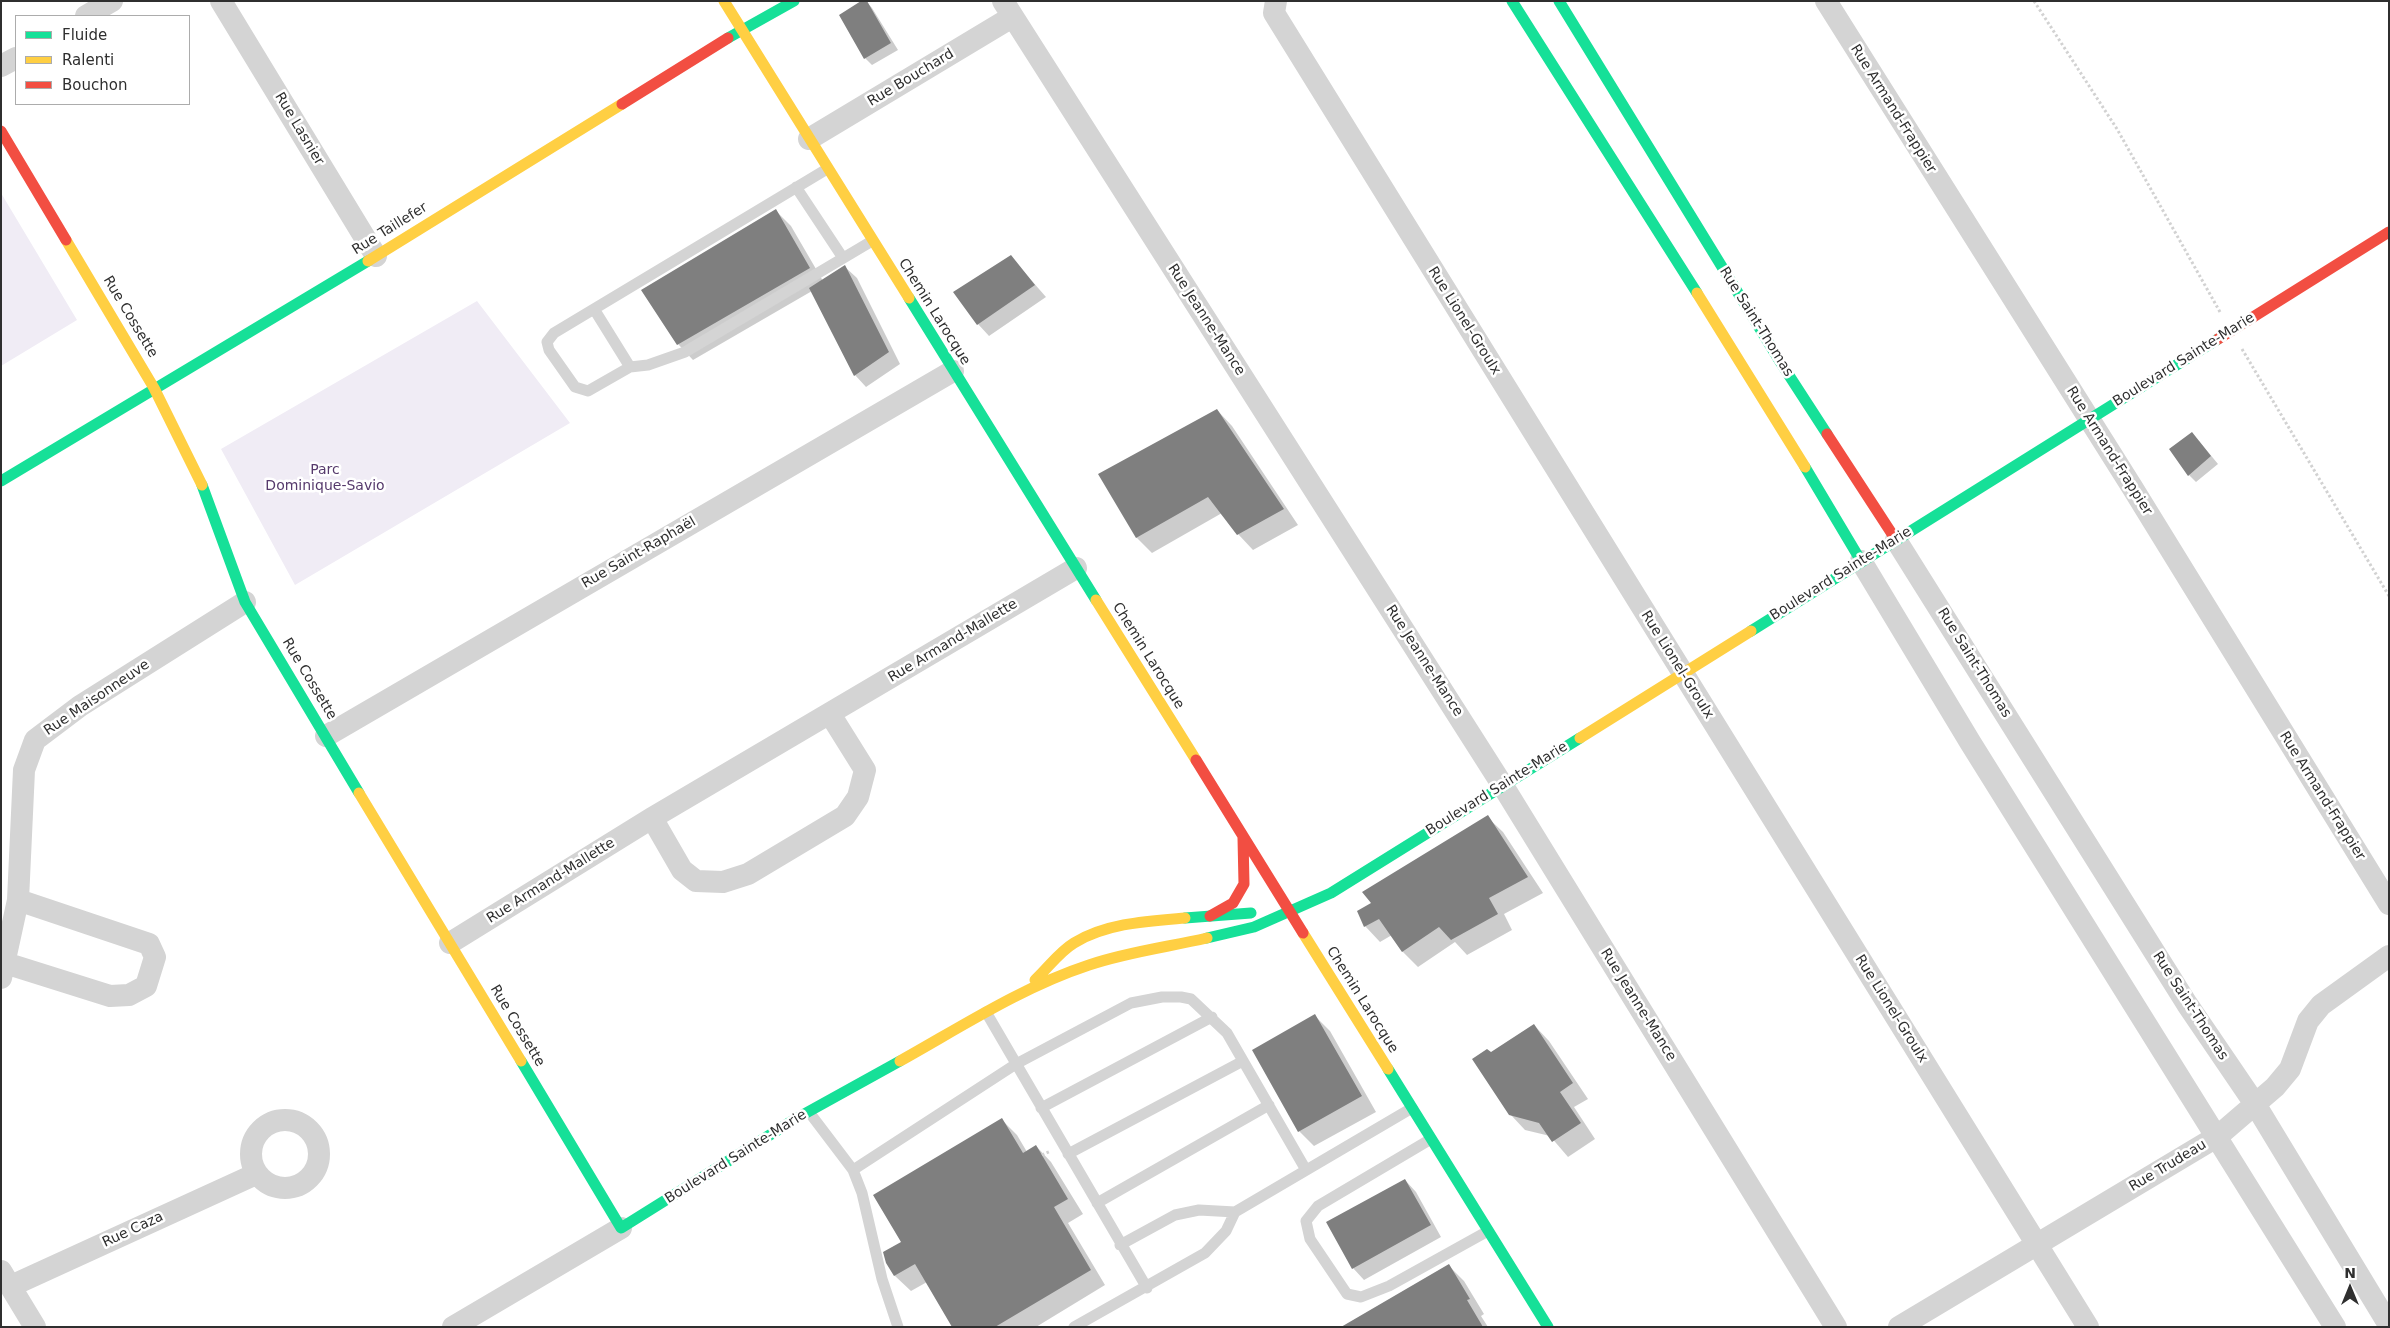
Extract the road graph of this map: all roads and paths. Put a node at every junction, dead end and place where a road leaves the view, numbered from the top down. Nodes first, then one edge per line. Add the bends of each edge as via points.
1 (112, 1) edge
2 (221, 1) edge
3 (724, 1) edge
4 (794, 1) edge
5 (1276, 1) edge
6 (1512, 1) edge
7 (1559, 1) edge
8 (1826, 1) edge
9 (2034, 1) edge
10 (1008, 9) edge
11 (88, 15) edge
12 (741, 30) junction
13 (15, 59) edge
14 (1, 66) edge
15 (1, 131) edge
16 (809, 139) junction
17 (827, 169) junction
18 (796, 188) junction
19 (2389, 232) edge
20 (872, 241) junction
21 (376, 256) junction
22 (843, 258) junction
23 (594, 309) junction
24 (2231, 331) junction
25 (630, 367) junction
26 (953, 371) junction
27 (154, 388) junction
28 (2089, 419) junction
29 (1, 481) edge
30 (1896, 540) junction
31 (1862, 561) junction
32 (1076, 568) junction
33 (2389, 596) edge
34 (246, 602) junction
35 (1682, 673) junction
36 (830, 714) junction
37 (326, 736) junction
38 (1503, 786) junction
39 (652, 818) junction
40 (1243, 837) junction
41 (18, 900) junction
42 (2389, 904) edge
43 (1290, 912) junction
44 (1208, 917) junction
45 (450, 943) junction
46 (2389, 956) edge
47 (3, 970) edge
48 (1021, 993) junction
49 (986, 1012) junction
50 (1212, 1017) junction
51 (1243, 1061) junction
52 (1016, 1064) junction
53 (2255, 1104) junction
54 (1269, 1106) junction
55 (1041, 1108) junction
56 (1412, 1108) junction
57 (809, 1112) junction
58 (2218, 1136) junction
59 (1431, 1139) junction
60 (1068, 1154) junction
61 (853, 1170) junction
62 (1306, 1170) junction
63 (256, 1174) dead end
64 (1097, 1203) junction
65 (1234, 1212) junction
66 (621, 1228) junction
67 (1488, 1231) junction
68 (1120, 1244) junction
69 (2036, 1244) junction
70 (6, 1278) edge
71 (1147, 1288) junction
72 (2382, 1321) edge
73 (34, 1327) edge
74 (453, 1327) edge
75 (898, 1327) edge
76 (1074, 1327) edge
77 (1548, 1327) edge
78 (1836, 1327) edge
79 (1899, 1327) edge
80 (2088, 1327) edge
81 (2335, 1327) edge

1 - 11 street
2 - 21 street, Rue Lasnier
3 - 12 street, Chemin Larocque
4 - 12 street, Rue Taillefer
5 - 35 street, Rue Lionel-Groulx via 1274,13
6 - 31 street via 1764,398
7 - 30 street, Rue Saint-Thomas via 1781,363
8 - 28 street, Rue Armand-Frappier
9 - 24 path via 2117,129
10 - 16 street, Rue Bouchard
10 - 38 street, Rue Jeanne-Mance
12 - 16 street, Chemin Larocque
12 - 21 street, Rue Taillefer
13 - 14 street
15 - 27 street, Rue Cossette
16 - 17 street, Chemin Larocque
17 - 18 lane
17 - 20 street, Chemin Larocque
18 - 22 lane
18 - 23 lane
19 - 24 street, Boulevard Sainte-Marie
20 - 22 lane
20 - 26 street, Chemin Larocque
21 - 27 street, Rue Taillefer
22 - 25 lane via 685,352
23 - 25 lane
23 - 25 lane via 554,333 547,342 549,350 575,387 588,391
24 - 28 street, Boulevard Sainte-Marie
24 - 33 path
26 - 32 street, Chemin Larocque
26 - 37 street, Rue Saint-Raphaël
27 - 29 street, Rue Taillefer
27 - 34 street, Rue Cossette via 208,497
28 - 30 street, Boulevard Sainte-Marie
28 - 42 street, Rue Armand-Frappier
30 - 31 street, Boulevard Sainte-Marie
30 - 53 street, Rue Saint-Thomas via 2182,996
31 - 35 street, Boulevard Sainte-Marie
31 - 58 street via 1970,742
32 - 36 street, Rue Armand-Mallette
32 - 40 street, Chemin Larocque
34 - 37 street, Rue Cossette
34 - 41 street, Rue Maisonneuve via 80,706 35,740 24,770
35 - 38 street, Boulevard Sainte-Marie
35 - 69 street, Rue Lionel-Groulx
36 - 39 street, Rue Armand-Mallette
36 - 39 street via 865,770 858,797 845,816 748,874 723,882 696,881 682,870
37 - 45 street, Rue Cossette
38 - 43 street, Boulevard Sainte-Marie via 1331,893
38 - 78 street, Rue Jeanne-Mance
39 - 45 street, Rue Armand-Mallette
40 - 43 street, Chemin Larocque
40 - 44 street via 1244,884 1233,903
41 - 47 street, Rue Maisonneuve
41 - 47 street, Rue Maisonneuve via 149,944 155,957 146,986 129,995 110,996
43 - 44 street, Boulevard Sainte-Marie
43 - 48 street, Boulevard Sainte-Marie via 1254,927 1103,960
43 - 56 street, Chemin Larocque
44 - 48 street, Boulevard Sainte-Marie via 1100,930 1074,943
45 - 66 street, Rue Cossette
46 - 53 street, Rue Trudeau via 2321,1005 2308,1021 2290,1069 2276,1087
48 - 49 street, Boulevard Sainte-Marie
49 - 52 lane
49 - 57 street, Boulevard Sainte-Marie
50 - 51 lane via 1227,1033
50 - 52 lane via 1191,999 1162,997 1131,1004
50 - 55 lane
51 - 54 lane
51 - 60 lane
52 - 55 lane
52 - 61 lane
53 - 58 street, Rue Trudeau
53 - 72 street, Rue Saint-Thomas
54 - 62 lane
54 - 64 lane
55 - 60 lane
56 - 59 street, Chemin Larocque
56 - 62 lane
57 - 61 lane
57 - 66 street, Boulevard Sainte-Marie
58 - 69 street, Rue Trudeau
58 - 81 street
59 - 67 street, Chemin Larocque
59 - 67 lane via 1318,1206 1306,1222 1310,1239 1346,1294 1361,1298
60 - 64 lane
61 - 75 lane via 862,1192 882,1279
62 - 65 lane
63 - 70 street, Rue Caza
64 - 68 lane
65 - 68 lane via 1199,1210 1175,1215
65 - 71 lane via 1226,1230 1205,1253
66 - 74 street, Boulevard Sainte-Marie
67 - 77 street, Chemin Larocque
68 - 71 lane
69 - 79 street, Rue Trudeau
69 - 80 street, Rue Lionel-Groulx
70 - 73 street
71 - 76 lane

